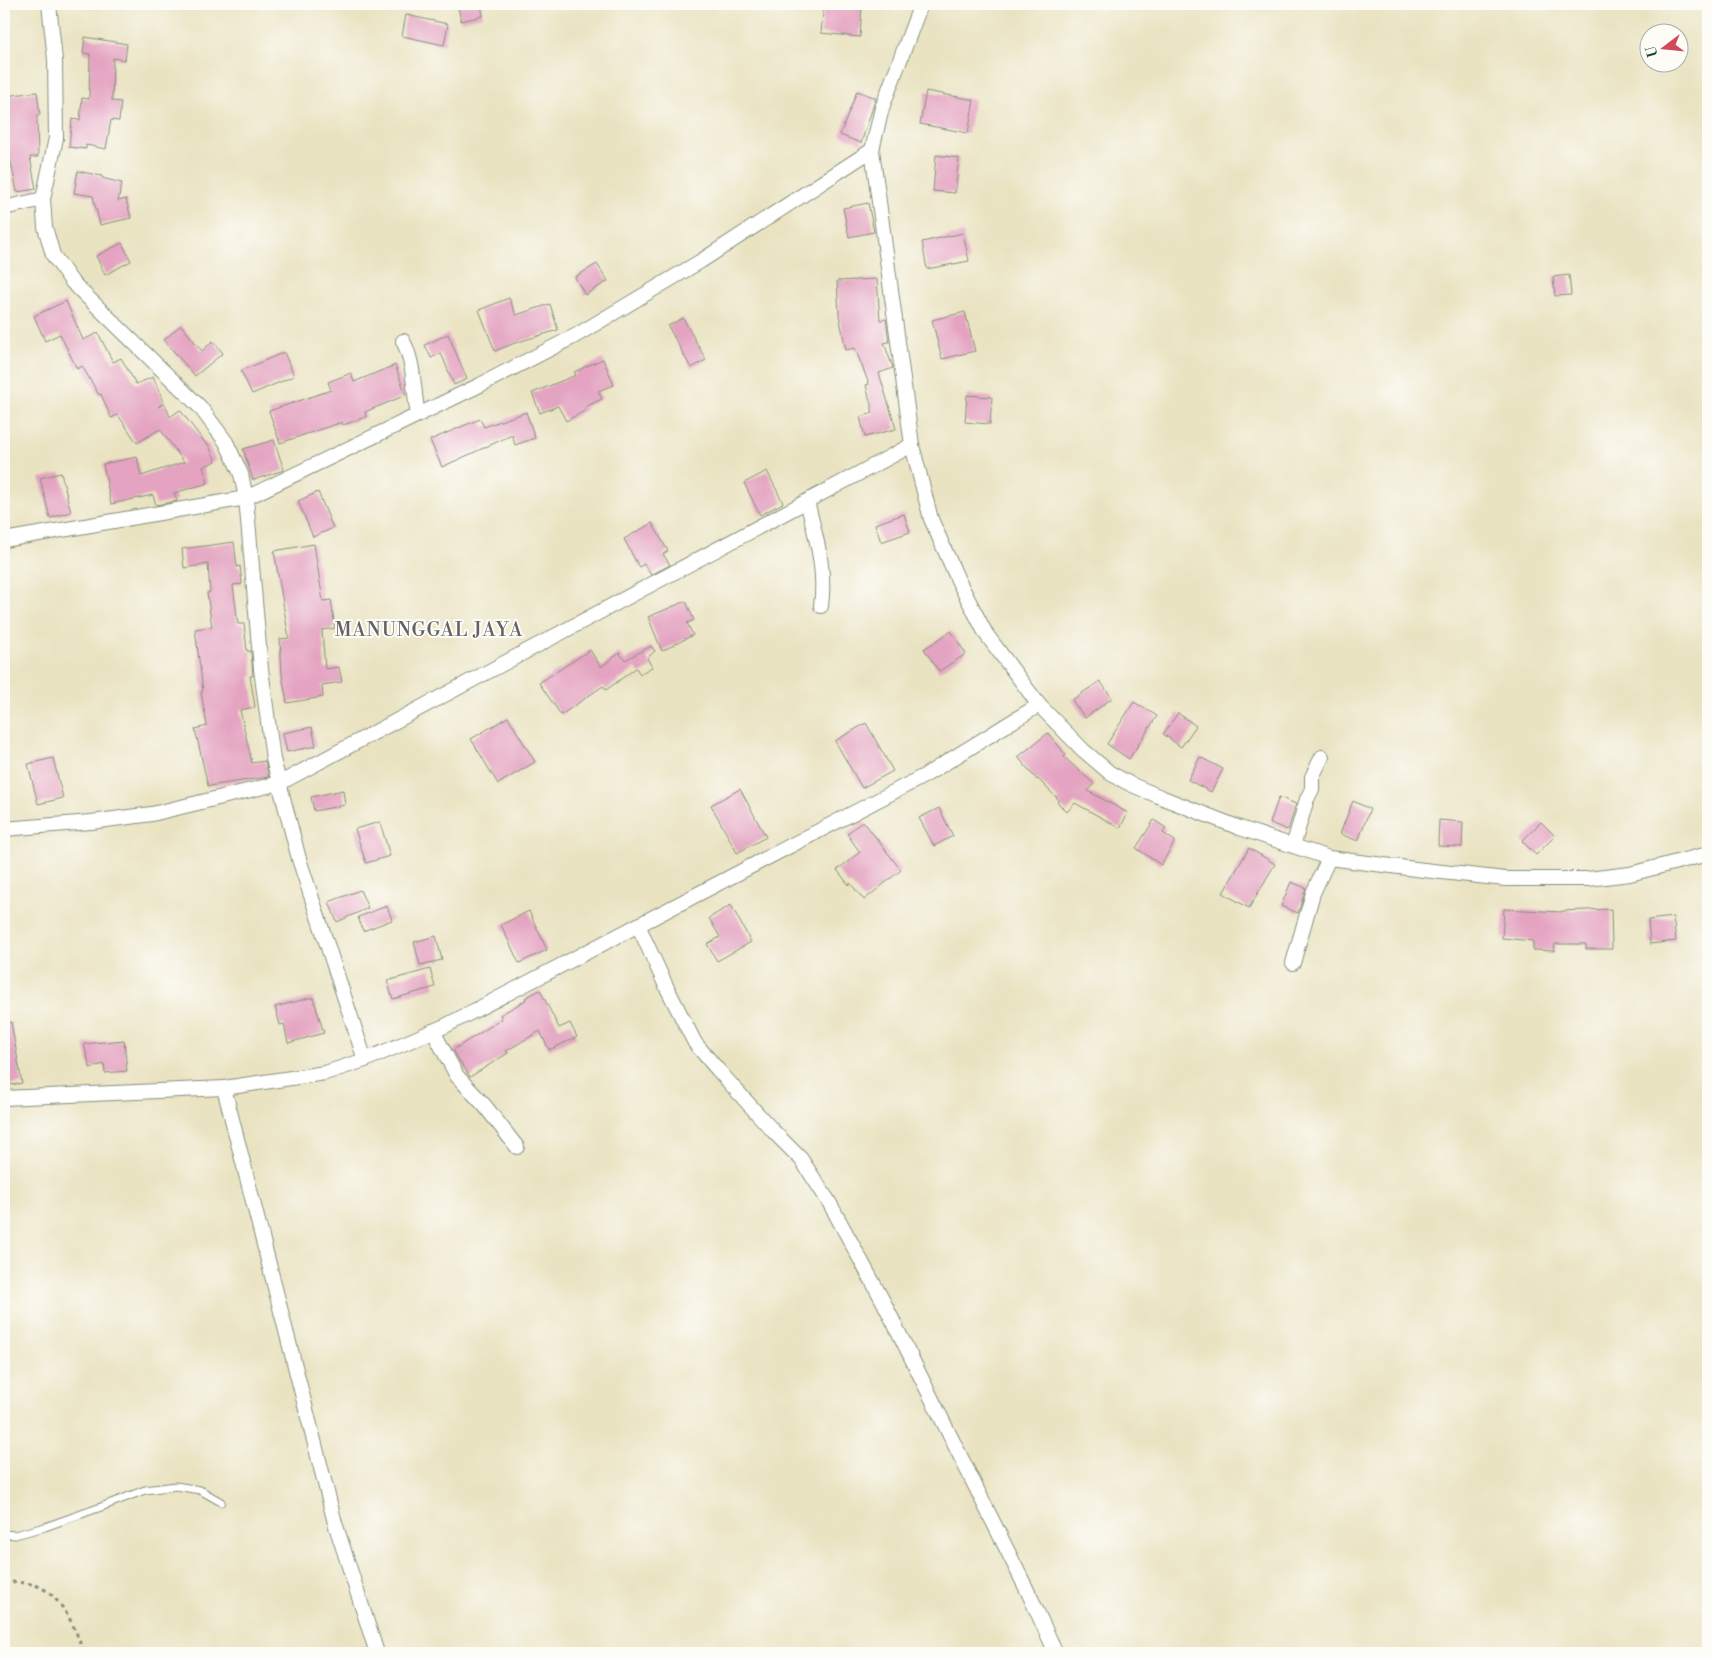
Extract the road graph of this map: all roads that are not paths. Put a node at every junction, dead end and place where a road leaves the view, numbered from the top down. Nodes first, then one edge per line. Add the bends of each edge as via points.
1 (49, 4) edge
2 (921, 4) edge
3 (872, 150) junction
4 (43, 199) junction
5 (4, 208) edge
6 (403, 341) dead end
7 (418, 415) junction
8 (912, 445) junction
9 (246, 498) junction
10 (807, 501) junction
11 (4, 540) edge
12 (821, 606) dead end
13 (1039, 705) junction
14 (1322, 757) dead end
15 (280, 783) junction
16 (4, 830) edge
17 (1293, 846) junction
18 (1708, 854) edge
19 (1329, 858) junction
20 (638, 925) junction
21 (1293, 963) dead end
22 (433, 1031) junction
23 (365, 1060) junction
24 (224, 1088) junction
25 (4, 1098) edge
26 (517, 1147) dead end
27 (222, 1502) dead end
28 (4, 1534) edge
29 (377, 1653) edge
30 (1056, 1653) edge

1 - 4 street via 55,60 56,138
2 - 3 street via 882,108
3 - 7 street via 701,261 575,336
3 - 8 street
4 - 5 street
4 - 9 street via 53,255 72,282 200,407 226,442 241,474
6 - 7 street via 413,368
7 - 9 street
8 - 10 street
8 - 13 street via 931,519 958,580 986,634
9 - 11 street
9 - 15 street via 261,668
10 - 12 street via 822,567
10 - 15 street
13 - 17 street via 1110,773 1240,828
13 - 20 street via 924,776
14 - 17 street via 1312,778 1312,789
15 - 16 street via 152,814
15 - 23 street via 299,859
17 - 19 street
18 - 19 street via 1630,874 1588,879 1505,879
19 - 21 street via 1313,893
20 - 22 street
20 - 30 street via 695,1043 801,1159 829,1202 883,1300
22 - 23 street
22 - 26 street via 457,1076
23 - 24 street via 326,1072
24 - 25 street
24 - 29 street via 335,1524
27 - 28 lane via 200,1490 176,1486 145,1490 45,1527 15,1535

